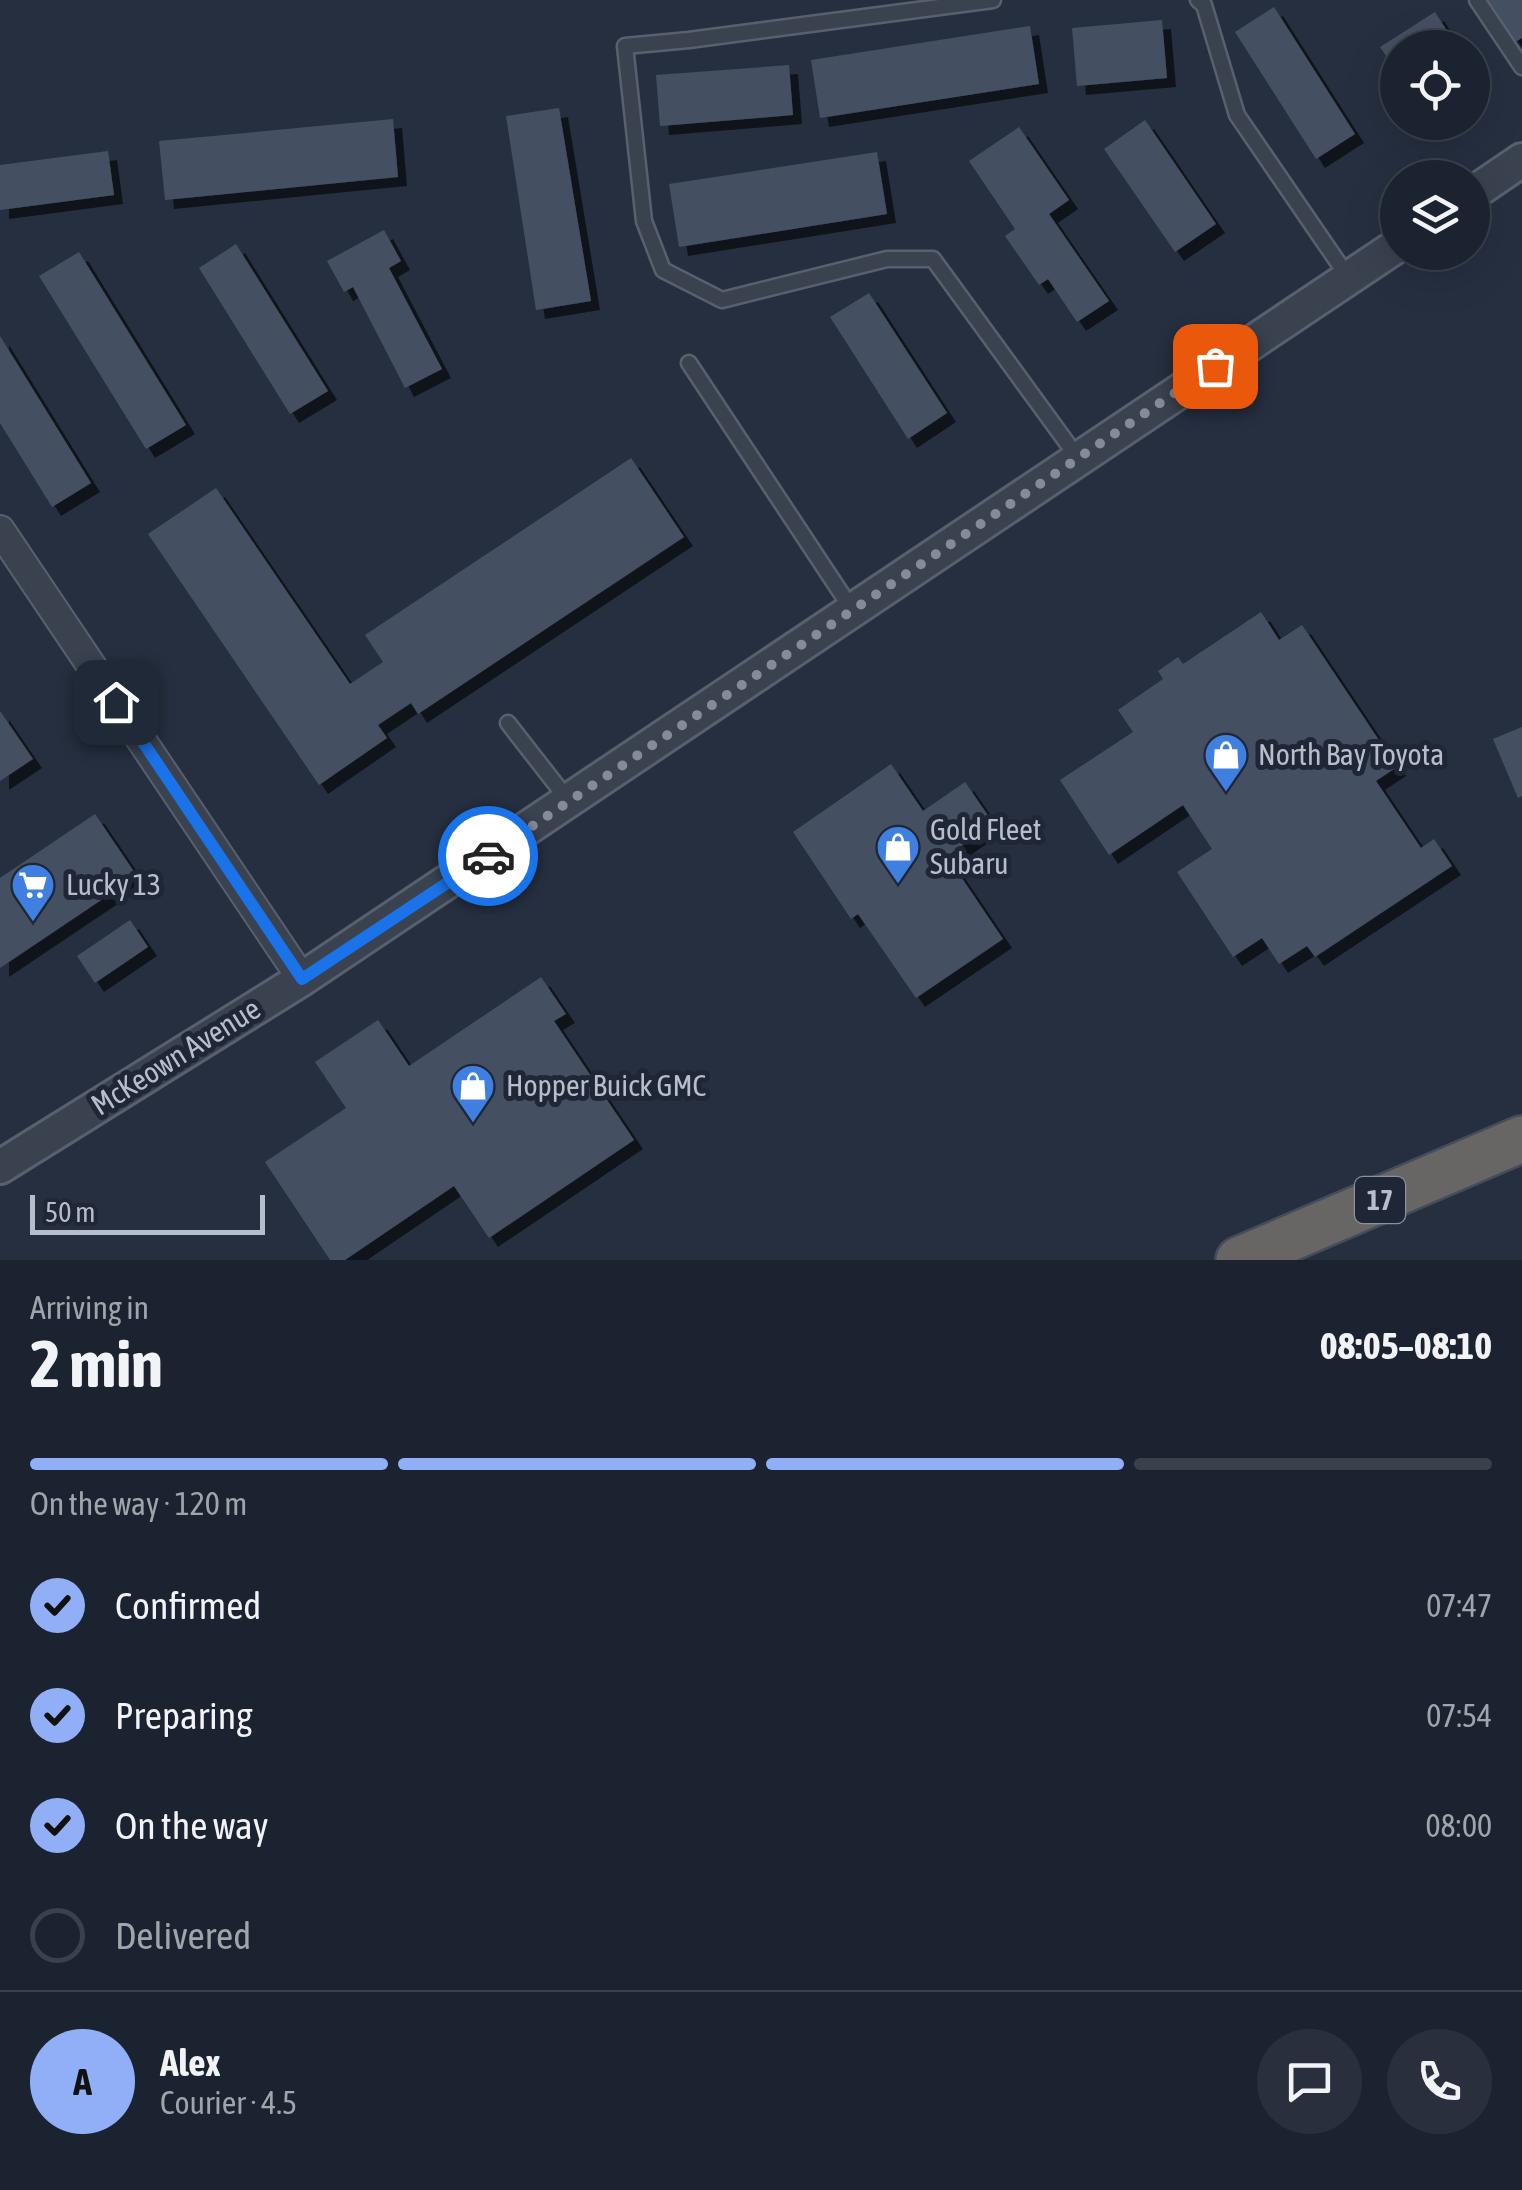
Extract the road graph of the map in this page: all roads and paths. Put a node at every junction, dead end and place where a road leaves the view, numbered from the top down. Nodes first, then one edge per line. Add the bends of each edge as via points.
1 (992, 0) edge
2 (1198, 0) edge
3 (1477, 0) edge
4 (1522, 66) edge
5 (1522, 160) edge
6 (1490, 182) edge
7 (1380, 257) edge
8 (1349, 278) junction
9 (689, 364) dead end
10 (1078, 459) junction
11 (0, 530) edge
12 (852, 608) junction
13 (508, 723) dead end
14 (568, 801) junction
15 (302, 979) junction
16 (1522, 1139) edge
17 (0, 1166) edge
18 (1239, 1260) edge

1 - 10 lane via 625,46 644,221 663,270 722,300 887,259 933,259
2 - 8 lane via 1237,115
3 - 4 lane
5 - 6 street
7 - 8 street, McKeown Avenue
8 - 10 street, McKeown Avenue
9 - 12 lane
10 - 12 street, McKeown Avenue
11 - 15 street
12 - 14 street, McKeown Avenue
13 - 14 lane
14 - 15 street, McKeown Avenue
15 - 17 street, McKeown Avenue
16 - 18 highway, 17

